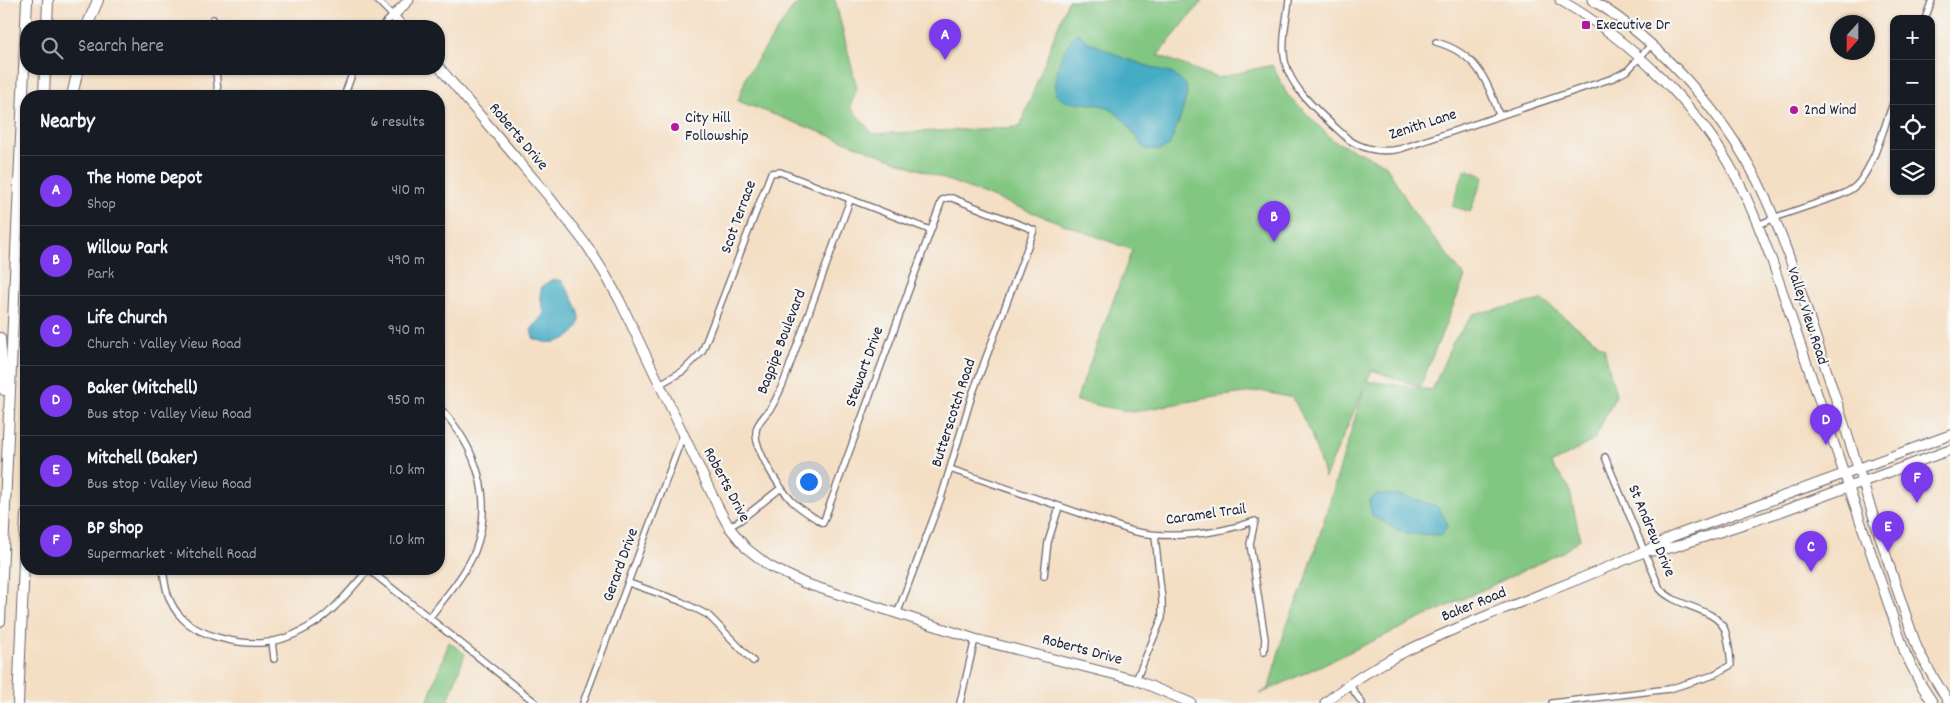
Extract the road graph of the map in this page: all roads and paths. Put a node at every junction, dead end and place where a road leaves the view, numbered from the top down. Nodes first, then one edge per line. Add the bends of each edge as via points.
1 (27, 0) edge
2 (48, 0) edge
3 (98, 0) edge
4 (377, 0) edge
5 (409, 0) edge
6 (1289, 0) edge
7 (1560, 0) edge
8 (1592, 0) edge
9 (1932, 0) edge
10 (1926, 15) edge
11 (393, 16) junction
12 (26, 20) edge
13 (47, 20) edge
14 (90, 20) edge
15 (389, 20) edge
16 (397, 20) edge
17 (1436, 42) dead end
18 (1651, 45) junction
19 (1641, 57) junction
20 (445, 74) edge
21 (24, 75) edge
22 (45, 75) edge
23 (77, 75) edge
24 (216, 75) edge
25 (352, 75) edge
26 (23, 90) edge
27 (44, 90) edge
28 (73, 90) edge
29 (218, 90) edge
30 (346, 90) edge
31 (1892, 105) edge
32 (1499, 115) junction
33 (20, 153) edge
34 (850, 200) junction
35 (1773, 219) junction
36 (1758, 225) junction
37 (930, 230) junction
38 (1034, 230) joint
39 (0, 338) edge
40 (660, 384) junction
41 (445, 415) edge
42 (683, 435) junction
43 (1950, 435) edge
44 (7, 436) junction
45 (1950, 450) edge
46 (1605, 457) dead end
47 (1858, 468) junction
48 (950, 470) junction
49 (1844, 473) junction
50 (1862, 482) junction
51 (1849, 486) junction
52 (781, 488) junction
53 (1060, 507) junction
54 (729, 527) junction
55 (1155, 536) junction
56 (1644, 552) junction
57 (23, 575) edge
58 (164, 575) edge
59 (364, 575) edge
60 (377, 575) edge
61 (1044, 576) dead end
62 (629, 583) junction
63 (899, 610) junction
64 (430, 617) junction
65 (0, 621) edge
66 (975, 639) junction
67 (272, 641) junction
68 (1264, 652) dead end
69 (274, 659) dead end
70 (753, 661) dead end
71 (1136, 680) junction
72 (1349, 684) junction
73 (1620, 695) junction
74 (18, 703) edge
75 (536, 703) edge
76 (582, 703) edge
77 (960, 703) edge
78 (1191, 703) edge
79 (1325, 703) edge
80 (1362, 703) edge
81 (1552, 703) edge
82 (1617, 703) edge
83 (1933, 703) edge
84 (1950, 703) edge

1 - 12 highway
2 - 13 highway
3 - 14 highway
4 - 11 street
5 - 11 main road
6 - 32 street, Zenith Lane via 1284,55 1288,73 1296,86 1358,146 1379,152 1390,151
7 - 19 main road, Valley View Road
8 - 18 main road, Valley View Road
9 - 10 street
11 - 15 street
11 - 16 main road
17 - 32 street via 1462,52 1473,63 1493,96
18 - 19 street, Zenith Lane
18 - 35 main road, Valley View Road via 1689,83 1738,147 1758,182
19 - 32 street, Zenith Lane via 1628,70 1613,78
19 - 36 main road, Valley View Road via 1682,100 1716,144 1736,176
20 - 40 main road, Roberts Drive via 588,247 620,301
21 - 26 highway
22 - 27 highway
23 - 28 highway
24 - 29 street
25 - 30 street
31 - 35 street via 1870,164 1859,182 1846,193
33 - 44 highway
34 - 37 street, Scot Terrace
34 - 40 street, Scot Terrace via 780,172 771,174 702,352 683,371
34 - 52 street, Bagpipe Boulevard via 783,384 757,427 758,444
35 - 36 street
35 - 47 main road, Valley View Road
36 - 49 main road, Valley View Road
37 - 38 street, Stewart Drive via 939,204 947,198
37 - 52 street, Stewart Drive via 823,523 792,501
38 - 48 street, Butterscotch Road via 967,410
39 - 44 highway
40 - 42 main road, Roberts Drive
41 - 64 street via 473,456 479,474 483,513 475,551
42 - 54 main road, Roberts Drive
42 - 62 street, Gerard Drive
43 - 47 main road, Baker Road
44 - 65 highway
45 - 50 main road, Baker Road
46 - 56 street, St Andrew Drive
47 - 49 main road, Baker Road
47 - 50 main road, Valley View Road
48 - 53 street, Caramel Trail
48 - 63 street, Butterscotch Road
49 - 51 main road, Valley View Road
49 - 56 main road, Baker Road via 1671,537
50 - 51 main road, Baker Road
50 - 84 main road, Valley View Road via 1918,650
51 - 56 main road, Baker Road via 1674,547
51 - 83 main road, Valley View Road via 1905,653
52 - 54 street
53 - 55 street, Caramel Trail
53 - 61 street via 1048,542
54 - 63 main road, Roberts Drive via 757,558 785,574 804,583
55 - 68 street, Caramel Trail via 1186,535 1255,521 1250,544 1265,639
55 - 71 street via 1162,618
56 - 72 main road, Baker Road via 1442,634
56 - 73 street, St Andrew Drive via 1655,581 1666,596 1715,617 1721,624 1731,665 1690,684
57 - 74 highway
58 - 67 street via 167,596 182,619 194,627 221,638 259,643
59 - 67 street via 318,622
60 - 64 street
62 - 70 street via 680,600 708,615
62 - 76 street, Gerard Drive
63 - 66 main road, Roberts Drive
64 - 75 street
66 - 71 main road, Roberts Drive
66 - 77 street
67 - 69 street
71 - 78 main road, Roberts Drive
72 - 79 main road, Baker Road
72 - 80 street
73 - 81 street, St Andrew Drive
73 - 82 street

